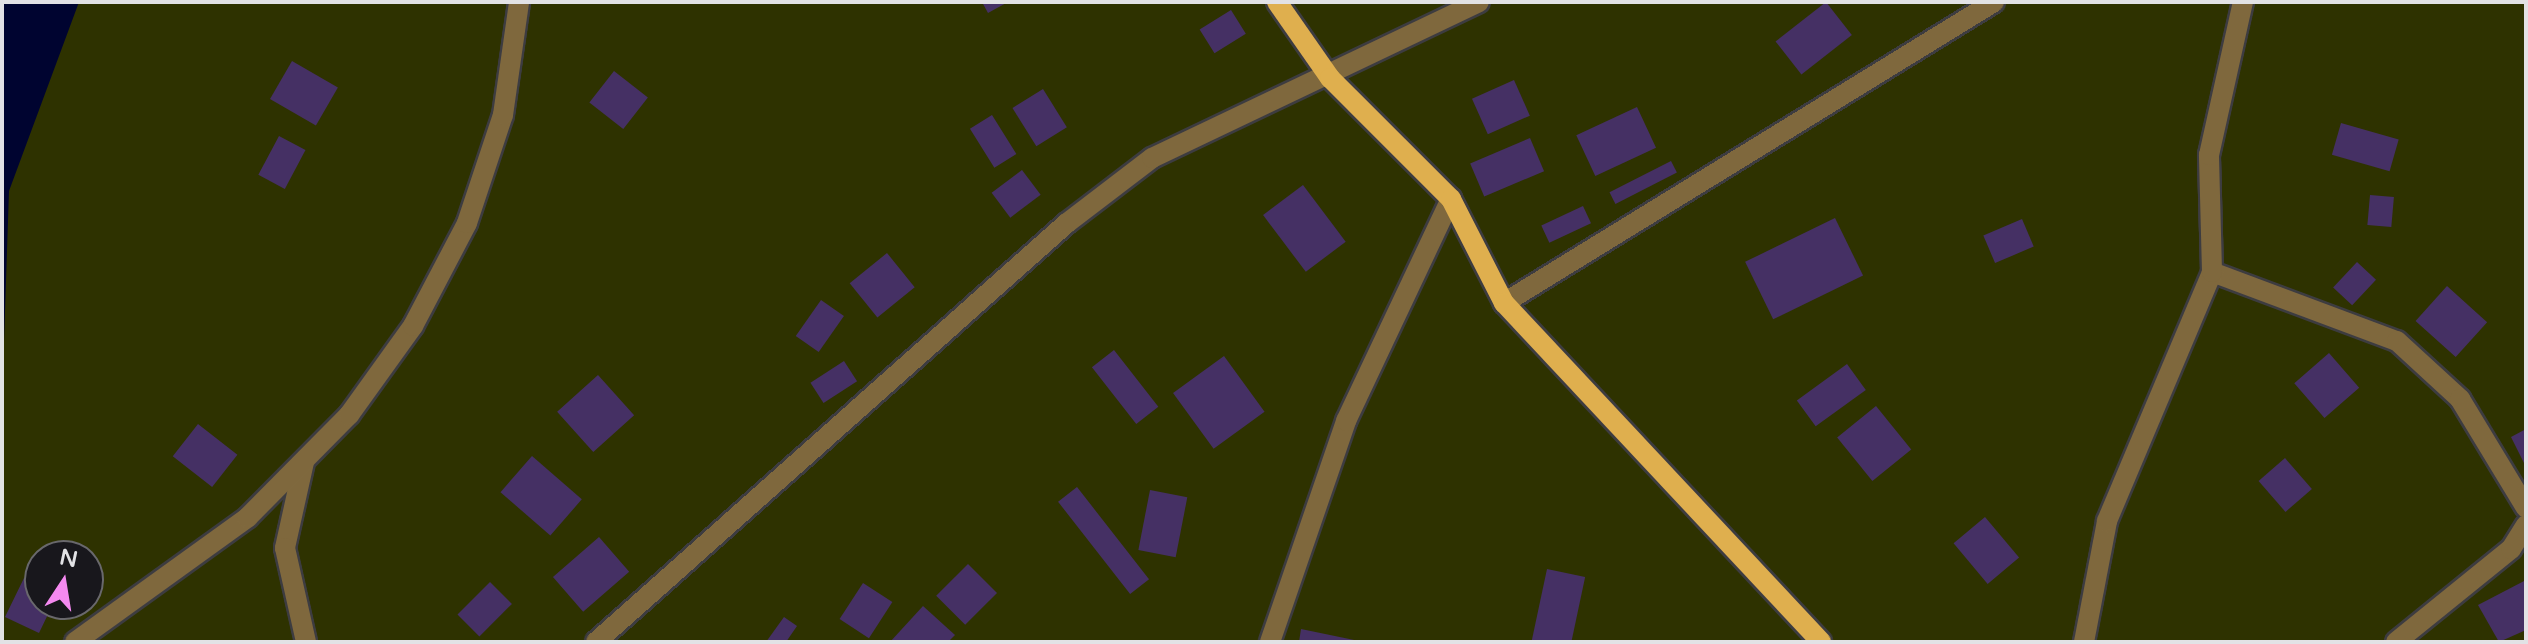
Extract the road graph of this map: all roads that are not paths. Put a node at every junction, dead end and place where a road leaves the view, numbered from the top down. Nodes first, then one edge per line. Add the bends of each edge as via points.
1 (519, 2) edge
2 (1277, 2) edge
3 (1479, 2) edge
4 (1994, 2) edge
5 (2243, 2) edge
6 (1330, 78) junction
7 (1451, 199) junction
8 (2212, 272) junction
9 (1504, 303) junction
10 (304, 462) junction
11 (2526, 508) edge
12 (2526, 525) edge
13 (75, 642) edge
14 (306, 642) edge
15 (596, 642) edge
16 (1270, 642) edge
17 (1821, 642) edge
18 (2084, 642) edge
19 (2396, 642) edge

1 - 10 street via 503,115 467,223 413,326 349,415
2 - 6 main road
3 - 6 street
4 - 9 street
5 - 8 street via 2209,155
6 - 7 main road
6 - 15 street via 1230,117 1152,158 1067,223
7 - 9 main road
7 - 16 street via 1341,434
8 - 11 street via 2397,341 2460,399
8 - 18 street via 2107,521
9 - 17 main road
10 - 13 street via 248,517
10 - 14 street via 285,548
12 - 19 street via 2511,549

